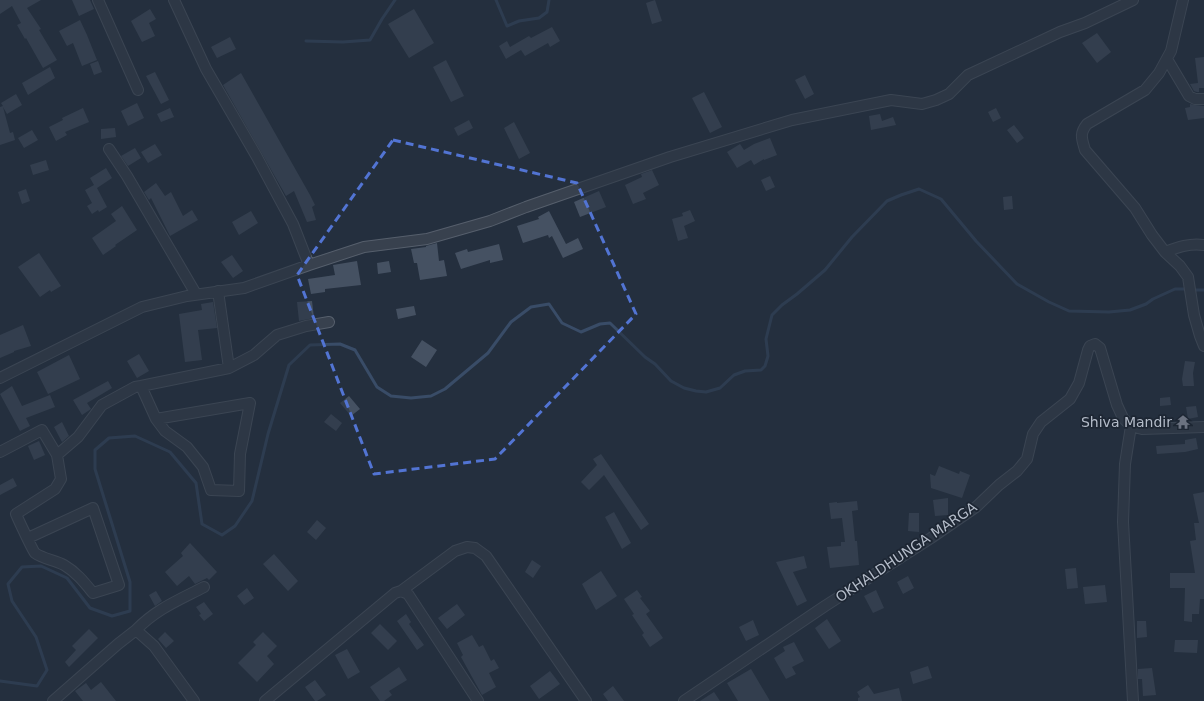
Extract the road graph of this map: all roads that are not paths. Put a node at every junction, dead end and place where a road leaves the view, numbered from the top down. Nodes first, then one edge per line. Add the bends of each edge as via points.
1 (98, 0) edge
2 (174, 0) edge
3 (1133, 0) edge
4 (1184, 0) edge
5 (1167, 59) junction
6 (138, 90) dead end
7 (1204, 99) edge
8 (110, 149) dead end
9 (1204, 245) edge
10 (1165, 252) junction
11 (309, 265) junction
12 (218, 291) junction
13 (196, 294) junction
14 (329, 322) dead end
15 (1204, 346) edge
16 (229, 368) junction
17 (0, 378) edge
18 (141, 386) junction
19 (156, 419) junction
20 (1131, 426) junction
21 (1204, 427) edge
22 (0, 452) edge
23 (57, 456) junction
24 (28, 538) junction
25 (204, 587) dead end
26 (401, 591) junction
27 (136, 630) junction
28 (52, 701) edge
29 (194, 701) edge
30 (265, 701) edge
31 (478, 701) edge
32 (586, 701) edge
33 (684, 701) edge
34 (1133, 701) edge

1 - 6 street
2 - 11 street via 206,69 293,224
3 - 11 street via 968,75 949,94 936,100 922,104 891,100 792,120 670,157 526,206 490,221 428,239 364,247
4 - 5 street
5 - 7 street via 1189,96
5 - 10 street via 1160,74 1145,90 1087,124 1082,130 1085,150 1135,208
8 - 13 street
9 - 10 street via 1180,246
10 - 15 street via 1188,277 1194,315
11 - 12 street via 244,288
12 - 13 street
12 - 16 street
13 - 17 street via 142,307
14 - 16 street via 278,335 254,355
16 - 18 street
18 - 19 street
18 - 23 street via 135,386 102,405 78,437
19 - 19 street via 250,403 240,454 239,491 211,490 203,467 187,447 166,431
20 - 21 street via 1142,429
20 - 33 street, OKHALDHUNGA MARGA via 1123,418 1117,405 1100,348 1092,344 1079,384 1070,399 1041,422 1033,434 1027,459 1017,471 976,507
20 - 34 street via 1125,464 1123,522
22 - 23 street via 42,430
23 - 24 street via 61,479 55,489 16,514
24 - 24 street via 93,508 119,585 93,593 79,576 63,564 34,552
25 - 27 street via 165,606
26 - 30 street via 395,593
26 - 31 street via 408,594
26 - 32 street via 456,551 467,547 475,548 486,556
27 - 28 street
27 - 29 street via 154,646

